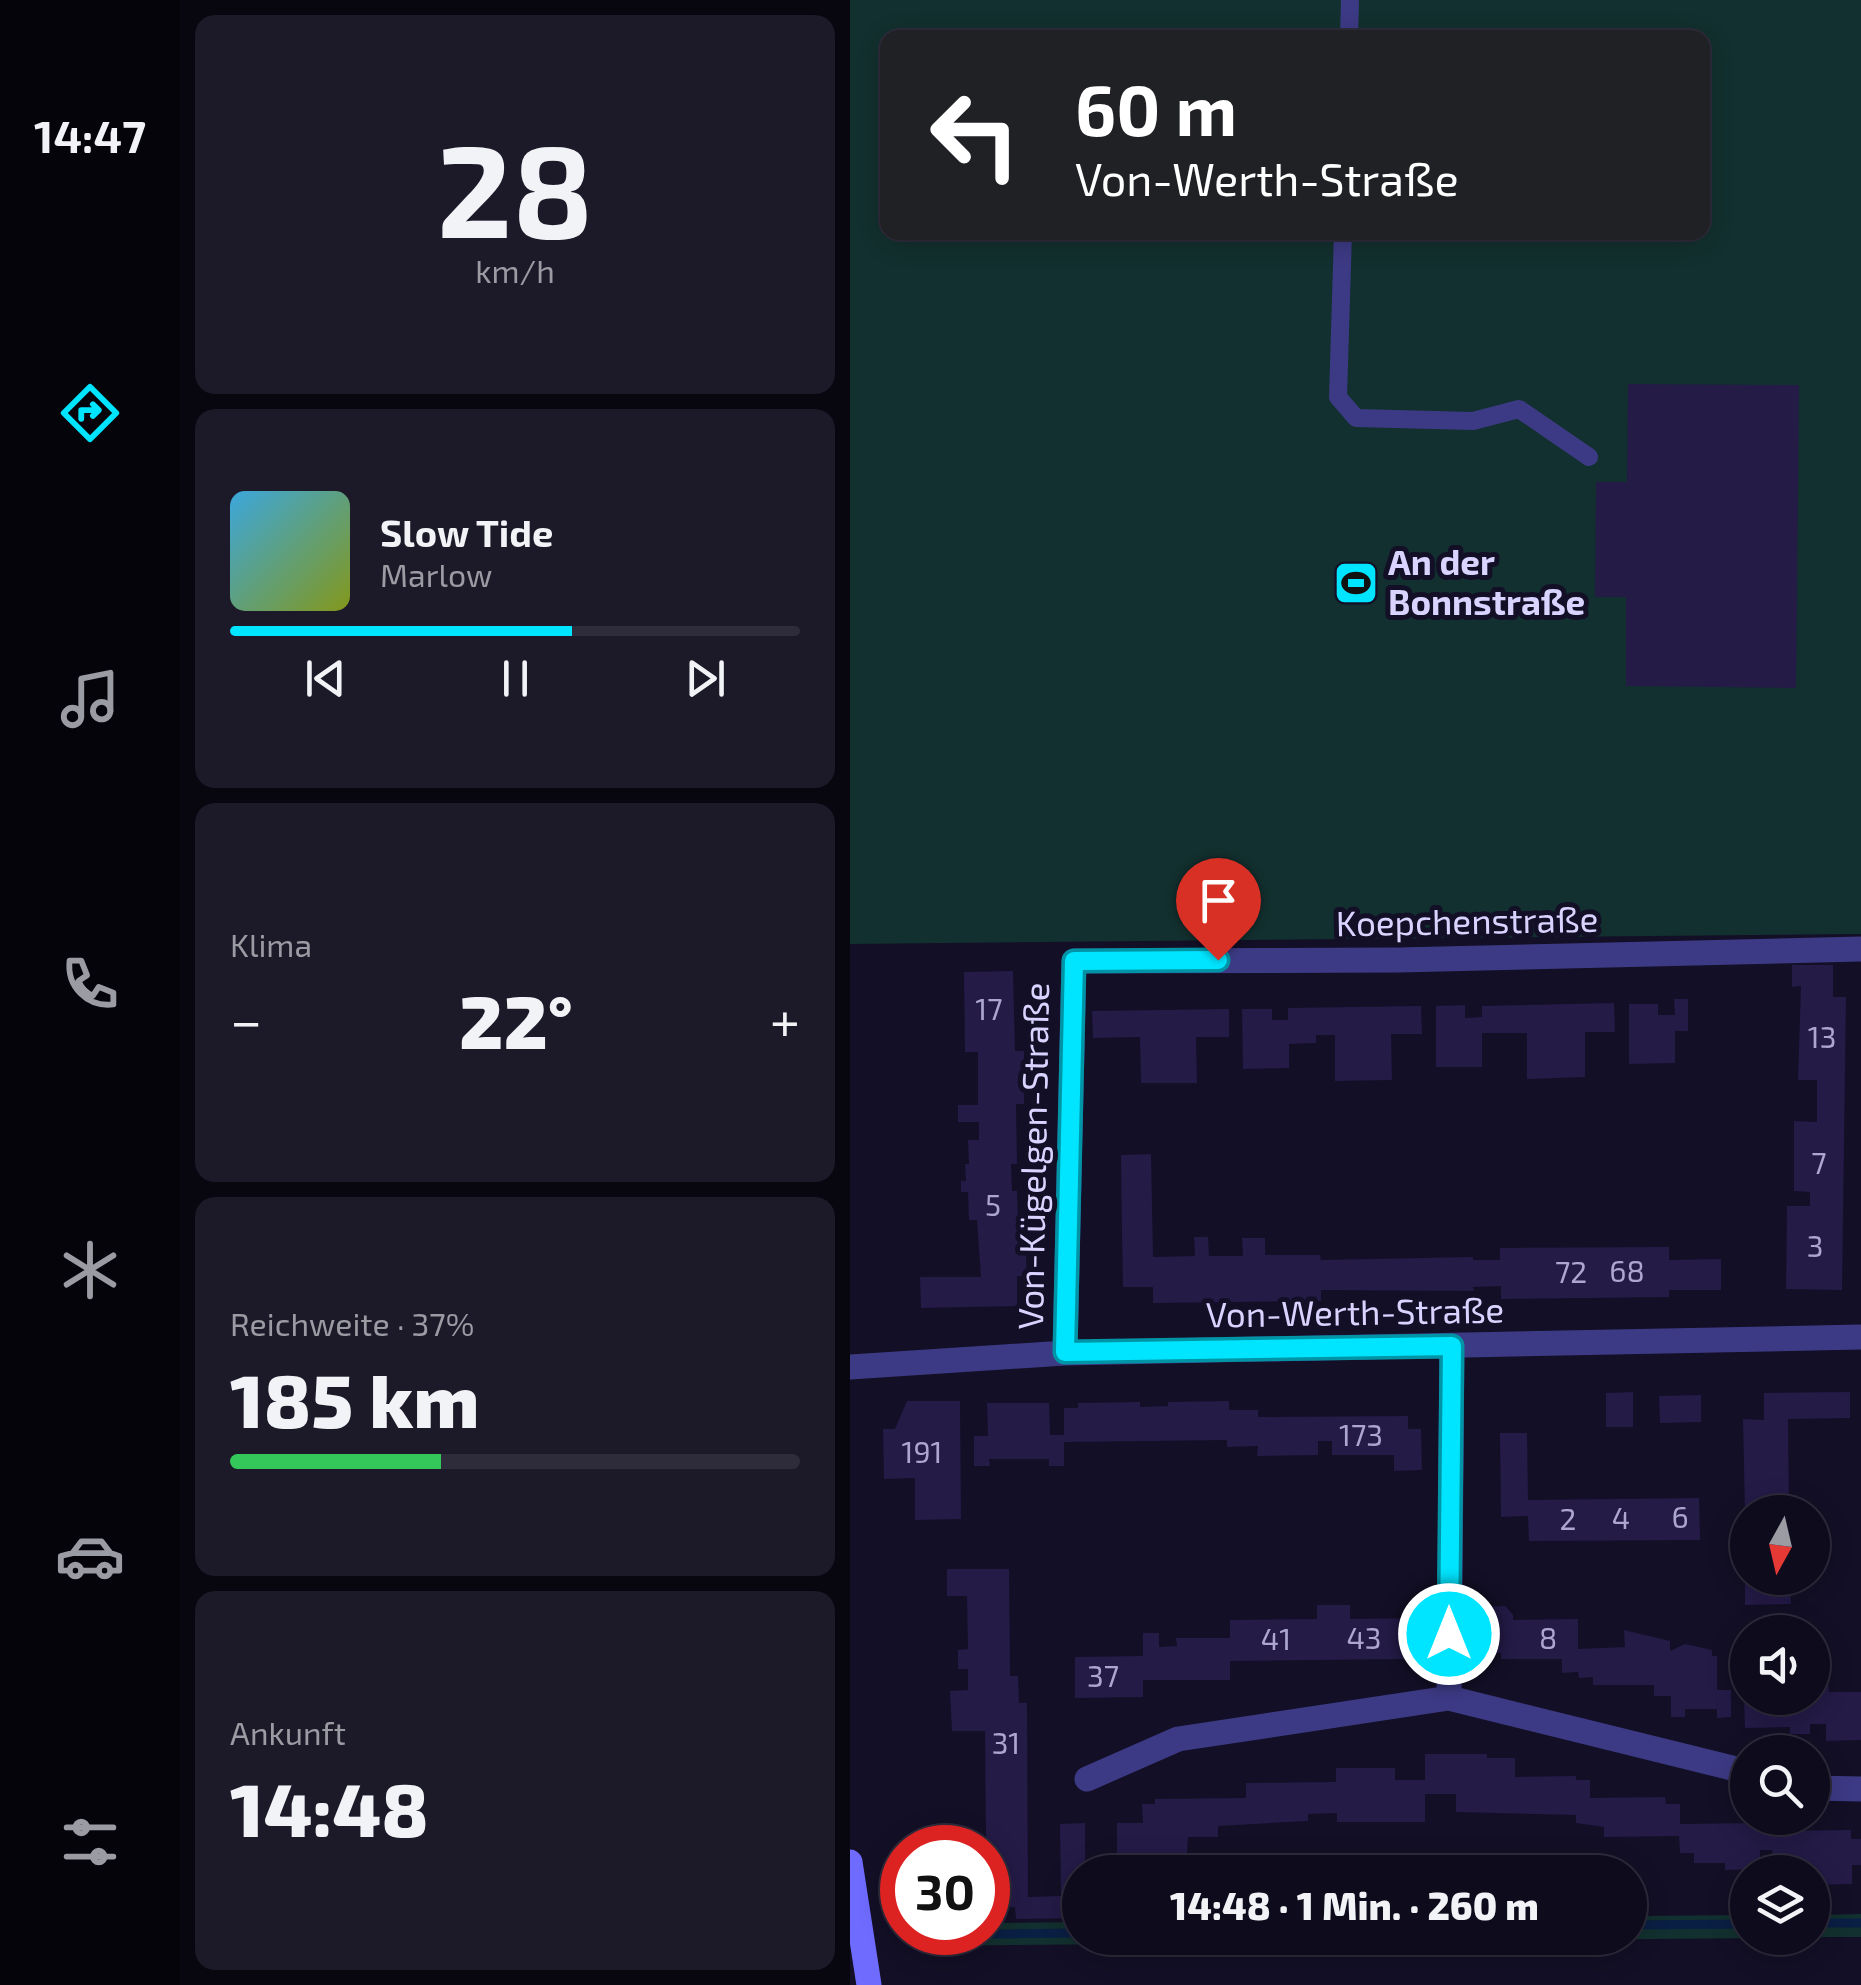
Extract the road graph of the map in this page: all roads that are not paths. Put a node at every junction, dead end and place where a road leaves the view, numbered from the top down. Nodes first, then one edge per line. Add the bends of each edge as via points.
1 (1350, 0) edge
2 (1349, 30) edge
3 (1343, 240) edge
4 (1589, 457) dead end
5 (1861, 949) edge
6 (1074, 961) joint
7 (1861, 1338) edge
8 (1452, 1346) junction
9 (1065, 1352) junction
10 (850, 1367) edge
11 (1449, 1698) junction
12 (1730, 1768) edge
13 (1086, 1779) dead end
14 (1830, 1788) edge
15 (1861, 1789) edge
16 (850, 1862) edge
17 (869, 1985) edge

1 - 2 lane
3 - 4 lane via 1338,397 1356,418 1473,420 1519,409
5 - 6 street, Koepchenstraße
6 - 9 street, Von-Kügelgen-Straße
7 - 8 street, Von-Werth-Straße
8 - 9 street, Von-Werth-Straße
8 - 11 street
9 - 10 street, Von-Werth-Straße
11 - 12 street
11 - 13 street via 1178,1740
14 - 15 street
16 - 17 main road

